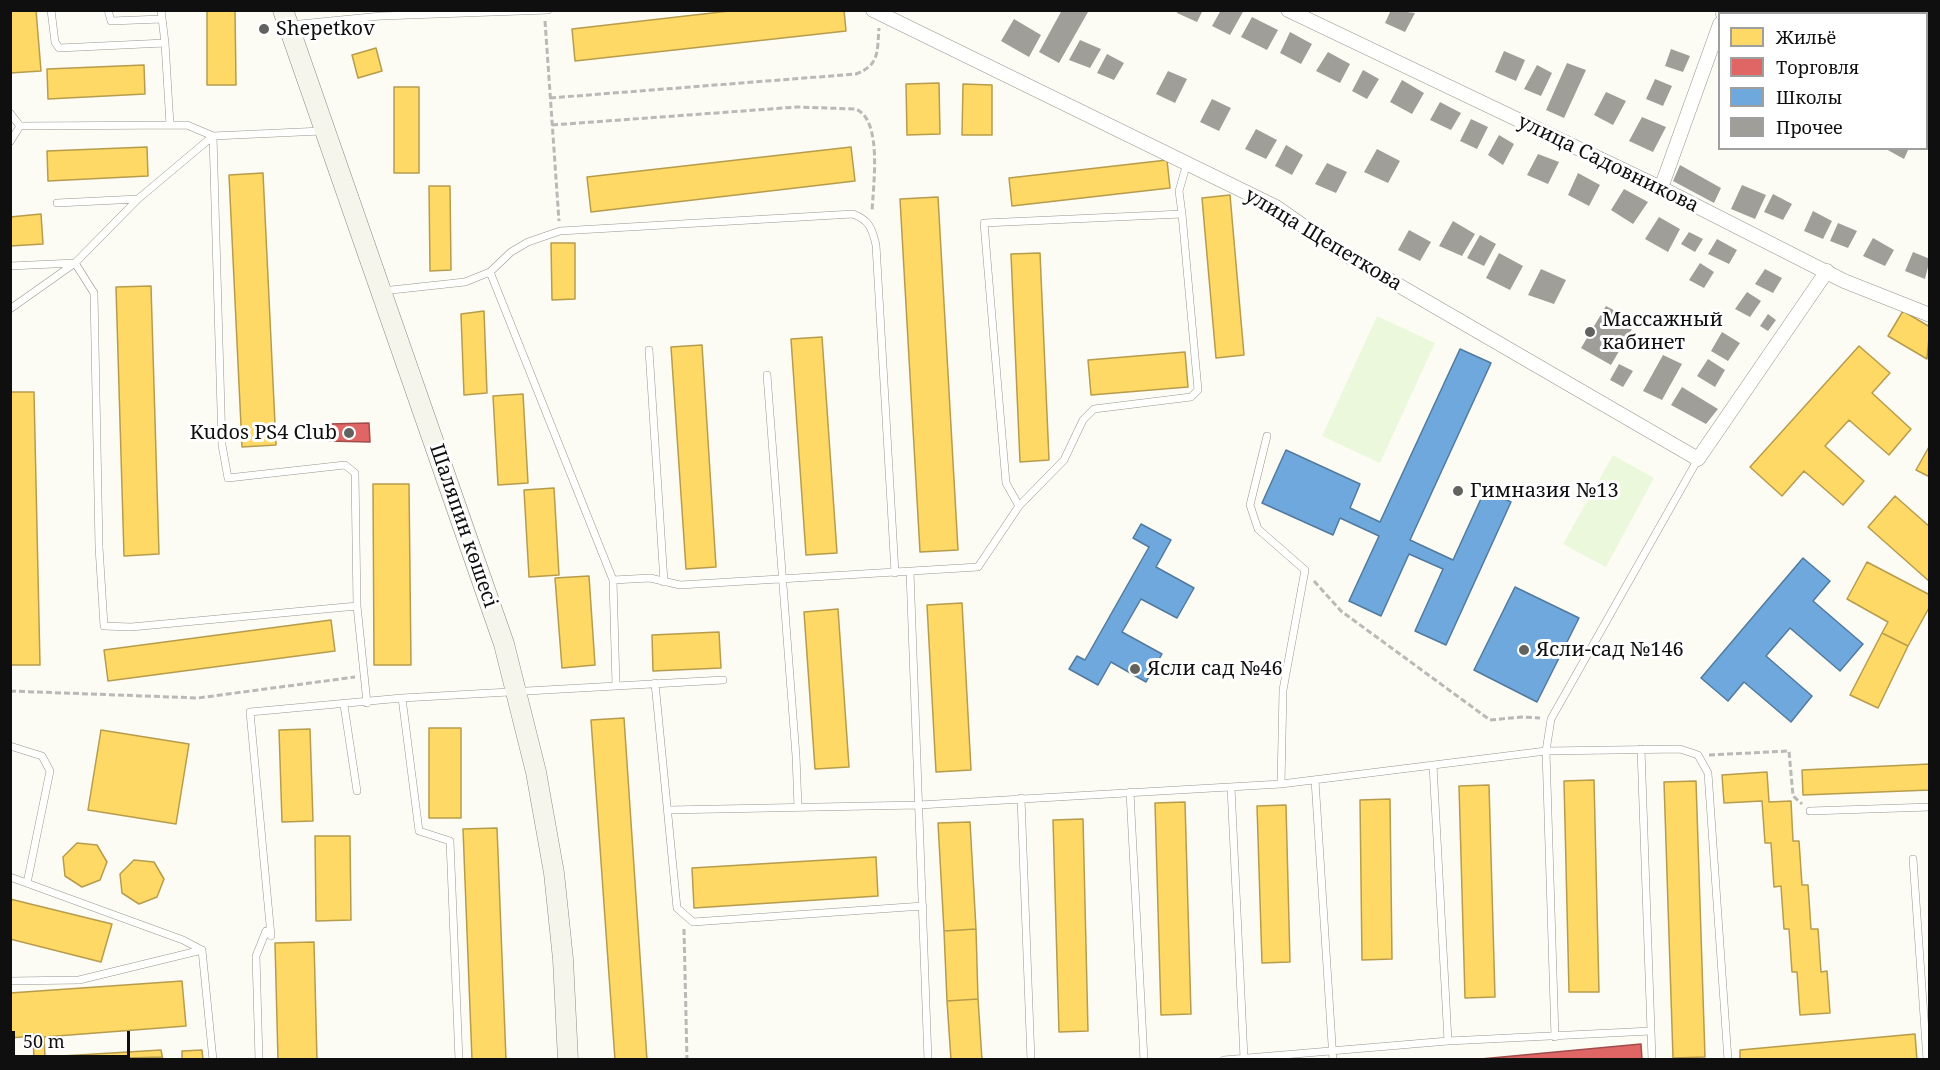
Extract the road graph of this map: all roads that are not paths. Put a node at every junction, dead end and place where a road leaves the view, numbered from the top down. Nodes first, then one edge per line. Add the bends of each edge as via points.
1 (51, 10) edge
2 (108, 10) edge
3 (161, 10) edge
4 (1288, 10) edge
5 (546, 11) edge
6 (877, 12) edge
7 (381, 13) edge
8 (285, 18) edge
9 (162, 19) junction
10 (1718, 27) edge
11 (165, 43) junction
12 (10, 114) edge
13 (170, 125) junction
14 (20, 126) junction
15 (324, 131) junction
16 (213, 136) junction
17 (10, 142) edge
18 (1187, 163) junction
19 (1661, 188) junction
20 (138, 199) junction
21 (57, 204) dead end
22 (1182, 214) junction
23 (75, 263) junction
24 (10, 266) edge
25 (1827, 271) junction
26 (490, 272) junction
27 (380, 291) junction
28 (10, 309) edge
29 (1929, 315) edge
30 (649, 350) dead end
31 (767, 375) dead end
32 (1267, 436) dead end
33 (1698, 459) junction
34 (1019, 506) junction
35 (895, 573) junction
36 (910, 573) junction
37 (613, 580) junction
38 (783, 580) junction
39 (664, 582) junction
40 (357, 606) junction
41 (723, 680) dead end
42 (655, 683) junction
43 (616, 685) junction
44 (516, 691) junction
45 (402, 698) junction
46 (367, 703) junction
47 (344, 705) junction
48 (10, 746) edge
49 (1641, 749) junction
50 (1545, 751) junction
51 (1433, 765) junction
52 (1315, 780) junction
53 (1281, 784) junction
54 (1231, 787) junction
55 (357, 791) dead end
56 (1130, 792) junction
57 (1021, 798) junction
58 (919, 805) junction
59 (798, 807) junction
60 (1929, 807) edge
61 (668, 810) junction
62 (1810, 811) road end
63 (1913, 859) dead end
64 (10, 877) edge
65 (27, 883) junction
66 (923, 906) junction
67 (201, 950) junction
68 (10, 981) edge
69 (1651, 1031) junction
70 (1555, 1037) junction
71 (1448, 1041) junction
72 (1333, 1050) junction
73 (1244, 1058) junction
74 (213, 1059) edge
75 (259, 1059) edge
76 (459, 1059) edge
77 (568, 1059) edge
78 (928, 1059) edge
79 (1031, 1059) edge
80 (1144, 1059) edge
81 (1224, 1059) edge
82 (1334, 1059) edge
83 (1652, 1059) edge
84 (1728, 1059) edge
85 (1927, 1059) edge

1 - 11 lane via 59,48
2 - 9 lane via 111,21
3 - 9 lane
4 - 19 street, улица Садовникова
5 - 7 lane
6 - 18 street, улица Щепеткова
7 - 8 lane
8 - 15 main road, Шаляпин көшесі
9 - 11 lane
10 - 19 street
11 - 13 lane
12 - 14 lane
13 - 14 lane
13 - 16 lane via 187,125
14 - 17 lane
15 - 16 lane
15 - 27 main road, Шаляпин көшесі
16 - 20 lane
16 - 40 lane via 222,446 228,478 345,465 355,473
18 - 22 lane via 1179,191
18 - 33 street, улица Щепеткова via 1276,207 1336,249
19 - 25 street, улица Садовникова
20 - 21 lane
20 - 23 lane
22 - 34 lane via 1198,390 1191,397 1094,409 1083,420 1064,460
22 - 34 lane via 984,223 1006,483
23 - 24 lane
23 - 28 lane
23 - 40 lane via 94,293 104,626 132,627
25 - 29 street, улица Садовникова
25 - 33 street
26 - 27 lane via 465,282
26 - 35 lane via 528,242 560,231 853,214 865,219 872,227 876,245
26 - 37 lane
27 - 44 main road, Шаляпин көшесі via 488,594
30 - 39 lane
31 - 38 lane
32 - 53 lane via 1250,505 1258,529 1305,570 1283,690
33 - 50 lane via 1551,719
34 - 36 lane via 978,567
35 - 36 lane
35 - 38 lane
36 - 58 lane
37 - 39 lane via 650,578
37 - 43 lane
38 - 39 lane via 680,585
38 - 59 lane
40 - 46 lane
41 - 42 lane
42 - 43 lane
42 - 61 lane
43 - 44 lane
44 - 45 lane
44 - 77 main road, Шаляпин көшесі via 536,772 554,873
45 - 46 lane
45 - 76 lane via 419,831 450,842
46 - 47 lane
47 - 55 lane
47 - 75 lane via 250,712 271,936 266,931 256,956
48 - 65 lane via 42,756 50,771
49 - 50 lane
49 - 69 lane
49 - 84 lane via 1680,749 1698,755 1708,773
50 - 51 lane
50 - 70 lane
51 - 52 lane
51 - 71 lane
52 - 53 lane
52 - 72 lane
53 - 54 lane
54 - 56 lane
54 - 73 lane
56 - 57 lane
56 - 80 lane
57 - 58 lane
57 - 79 lane
58 - 59 lane
58 - 66 lane
59 - 61 lane
60 - 62 lane
61 - 66 lane via 677,908 693,922
63 - 85 lane
64 - 65 lane
65 - 67 lane
66 - 78 lane
67 - 68 lane via 79,980
67 - 74 lane
69 - 70 lane
69 - 83 lane
70 - 71 lane
71 - 72 lane
72 - 73 lane
72 - 82 lane
73 - 81 lane

